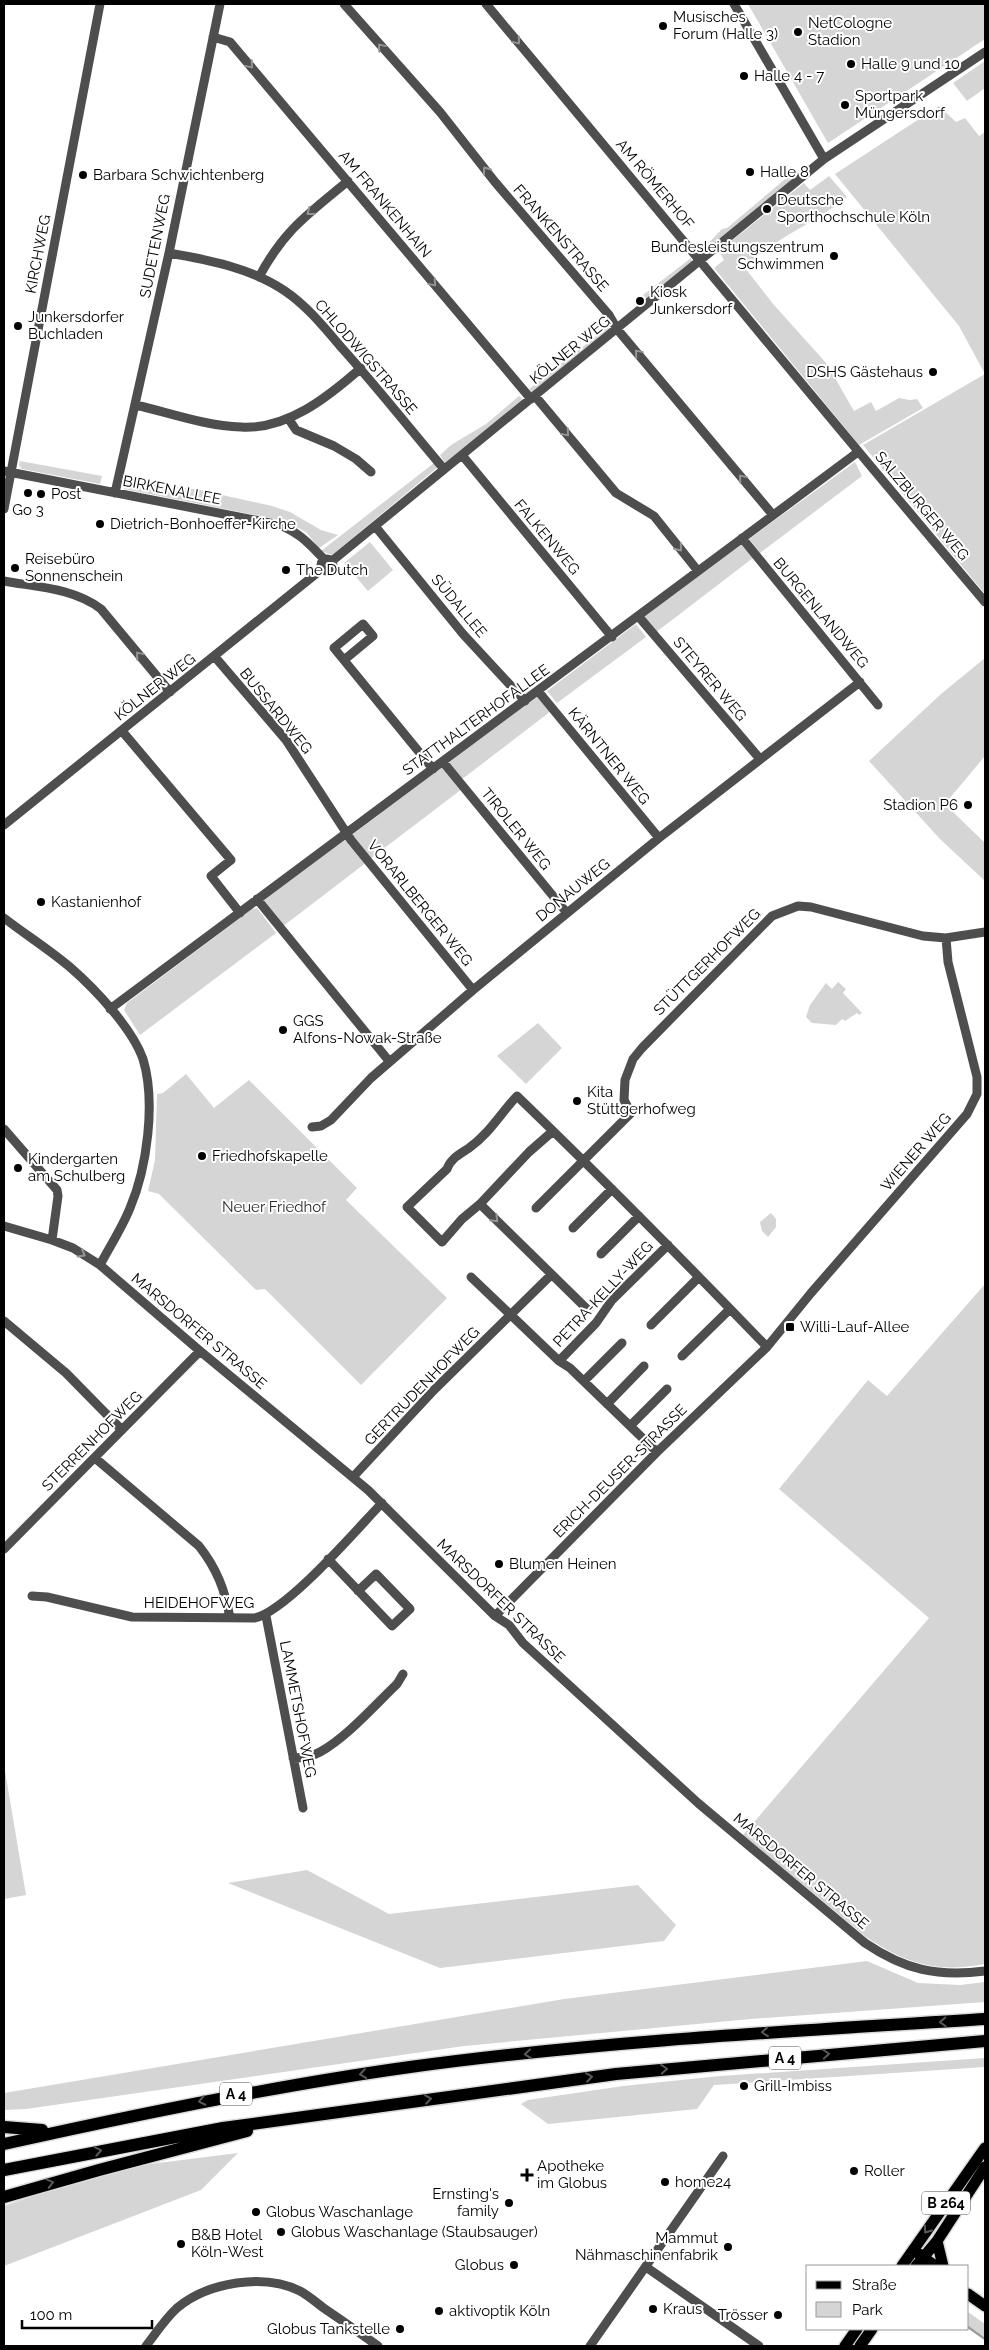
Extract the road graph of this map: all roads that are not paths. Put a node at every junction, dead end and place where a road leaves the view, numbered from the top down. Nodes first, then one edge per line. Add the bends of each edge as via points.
1 (100, 4) edge
2 (220, 4) edge
3 (344, 4) edge
4 (486, 4) edge
5 (734, 4) edge
6 (212, 37) junction
7 (985, 52) edge
8 (824, 160) junction
9 (348, 181) junction
10 (170, 252) junction
11 (701, 260) junction
12 (258, 277) junction
13 (617, 329) junction
14 (361, 368) junction
15 (533, 397) junction
16 (136, 405) junction
17 (288, 418) junction
18 (858, 452) junction
19 (462, 455) junction
20 (444, 469) junction
21 (7, 471) edge
22 (371, 472) dead end
23 (115, 493) junction
24 (4, 509) edge
25 (773, 516) junction
26 (375, 526) junction
27 (742, 538) junction
28 (328, 560) junction
29 (698, 571) junction
30 (4, 581) edge
31 (985, 602) edge
32 (638, 617) junction
33 (612, 637) junction
34 (215, 657) junction
35 (344, 660) dead end
36 (860, 682) junction
37 (538, 691) junction
38 (170, 692) junction
39 (525, 701) junction
40 (878, 705) dead end
41 (122, 731) junction
42 (760, 760) junction
43 (443, 762) junction
44 (433, 769) junction
45 (4, 825) edge
46 (347, 833) junction
47 (659, 838) junction
48 (257, 899) junction
49 (240, 912) junction
50 (567, 913) junction
51 (4, 918) edge
52 (985, 932) edge
53 (946, 938) junction
54 (473, 990) junction
55 (110, 1009) junction
56 (389, 1061) junction
57 (312, 1127) dead end
58 (4, 1129) edge
59 (553, 1131) junction
60 (584, 1161) junction
61 (612, 1189) junction
62 (480, 1204) junction
63 (536, 1208) dead end
64 (639, 1216) junction
65 (4, 1226) edge
66 (573, 1228) dead end
67 (52, 1240) junction
68 (668, 1245) junction
69 (601, 1254) dead end
70 (100, 1265) junction
71 (551, 1275) junction
72 (471, 1277) dead end
73 (699, 1277) junction
74 (730, 1309) junction
75 (588, 1310) dead end
76 (510, 1314) junction
77 (4, 1321) edge
78 (651, 1326) dead end
79 (622, 1343) dead end
80 (767, 1347) junction
81 (200, 1351) junction
82 (682, 1356) dead end
83 (559, 1361) junction
84 (644, 1366) dead end
85 (584, 1381) junction
86 (667, 1389) dead end
87 (607, 1404) junction
88 (630, 1426) junction
89 (122, 1430) junction
90 (657, 1452) junction
91 (95, 1458) junction
92 (353, 1477) junction
93 (382, 1503) junction
94 (4, 1549) edge
95 (328, 1559) junction
96 (358, 1591) junction
97 (32, 1596) dead end
98 (266, 1616) junction
99 (495, 1616) junction
100 (230, 1618) junction
101 (403, 1674) dead end
102 (293, 1758) junction
103 (303, 1808) dead end
104 (985, 1970) edge
105 (985, 2019) edge
106 (985, 2042) edge
107 (294, 2119) junction
108 (4, 2127) edge
109 (18, 2129) junction
110 (62, 2131) junction
111 (4, 2132) edge
112 (4, 2144) edge
113 (985, 2148) edge
114 (723, 2156) dead end
115 (985, 2168) edge
116 (4, 2170) edge
117 (4, 2197) edge
118 (937, 2241) junction
119 (907, 2258) edge
120 (919, 2264) edge
121 (943, 2265) edge
122 (646, 2267) junction
123 (969, 2295) edge
124 (985, 2306) edge
125 (856, 2330) edge
126 (871, 2330) edge
127 (146, 2346) edge
128 (378, 2346) edge
129 (590, 2346) edge
130 (759, 2346) edge
131 (845, 2346) edge
132 (860, 2346) edge

1 - 21 street, KIRCHWEG
2 - 6 street, SUDETENWEG
13 -> 3 street, FRANKENSTRASSE via 609,315 445,119
4 -> 11 street, AM RÖMERHOF
5 - 8 street
6 -> 9 street, AM FRANKENHAIN via 230,42
6 - 10 street, SUDETENWEG
7 - 8 street, KÖLNER WEG
8 - 11 street, KÖLNER WEG
9 -> 12 street via 284,236
9 -> 15 street, AM FRANKENHAIN
10 - 12 street, CHLODWIGSTRASSE via 220,263
10 - 16 street, SUDETENWEG
11 - 13 street, KÖLNER WEG
11 - 18 street, AM RÖMERHOF
12 - 14 street, CHLODWIGSTRASSE via 284,290 306,307
13 - 15 street, KÖLNER WEG
25 -> 13 street, FRANKENSTRASSE
14 - 17 street via 317,404
14 - 20 street, CHLODWIGSTRASSE
15 - 19 street, KÖLNER WEG
15 -> 29 street, AM FRANKENHAIN via 616,493 654,516
16 - 17 street via 242,428
16 - 23 street, SUDETENWEG
17 - 22 street via 296,430 334,446
18 - 25 street, STATTHALTERHOFALLEE
18 - 31 street, SALZBURGER WEG
19 - 20 street, KÖLNER WEG
19 - 33 street, FALKENWEG
20 - 26 street, KÖLNER WEG
21 - 23 street, BIRKENALLEE
21 - 24 street, KIRCHWEG
23 - 28 street, BIRKENALLEE via 280,525 308,540
25 - 27 street, STATTHALTERHOFALLEE
26 - 28 street, KÖLNER WEG
26 - 39 street, SÜDALLEE via 462,634
27 - 29 street, STATTHALTERHOFALLEE
27 - 36 street, BURGENLANDWEG
28 - 34 street, KÖLNER WEG via 321,563 322,569
29 - 32 street, STATTHALTERHOFALLEE
38 -> 30 street via 89,600
32 - 33 street, STATTHALTERHOFALLEE
32 - 42 street, STEYRER WEG
33 - 37 street, STATTHALTERHOFALLEE
34 - 38 street, KÖLNER WEG
34 - 46 street, BUSSARDWEG via 286,740
35 - 44 street
36 - 40 street, BURGENLANDWEG
36 - 42 street, DONAUWEG
37 - 39 street, STATTHALTERHOFALLEE
37 - 47 street, KÄRNTNER WEG
38 - 41 street, KÖLNER WEG
39 - 43 street, STATTHALTERHOFALLEE
41 - 45 street, KÖLNER WEG
41 - 49 street via 231,860 211,876
42 - 47 street, DONAUWEG
43 - 44 street, STATTHALTERHOFALLEE
43 - 50 street, TIROLER WEG
44 - 46 street, STATTHALTERHOFALLEE
46 - 48 street, STATTHALTERHOFALLEE
46 - 54 street, VORARLBERGER WEG
47 - 50 street, DONAUWEG
48 - 49 street, STATTHALTERHOFALLEE
48 - 56 street
49 - 55 street, STATTHALTERHOFALLEE
50 - 54 street, DONAUWEG
51 - 55 street via 71,968
52 - 53 street, STÜTTGERHOFWEG
53 - 60 street, STÜTTGERHOFWEG via 923,936 811,907 793,907 772,916 633,1059 624,1091 624,1100 631,1113
53 - 80 street, WIENER WEG via 948,962 977,1077 977,1094 967,1114
54 - 56 street, DONAUWEG
55 - 70 street via 142,1058 149,1100 139,1184 130,1210
56 - 57 street, DONAUWEG via 331,1120
58 - 67 street via 57,1190
59 - 60 street
59 - 62 street
59 - 62 street via 517,1096 497,1121 461,1152 407,1208 442,1242
60 - 61 street
60 - 63 street
61 - 64 street
61 - 66 street
62 -> 71 street
64 - 68 street
64 - 69 street
65 - 67 street, MARSDORFER STRASSE
67 -> 70 street, MARSDORFER STRASSE via 73,1248
68 - 73 street
68 - 83 street, PETRA-KELLY-WEG via 612,1300 596,1323
70 - 81 street, MARSDORFER STRASSE
71 - 75 street
71 - 76 street, GERTRUDENHOFWEG
72 - 76 street
73 - 74 street
73 - 78 street
74 - 80 street
74 - 82 street
76 - 83 street
76 - 92 street, GERTRUDENHOFWEG
77 - 89 street via 66,1373
79 - 85 street
80 - 90 street, ERICH-DEUSER-STRASSE
81 - 89 street, STERRENHOFWEG
81 - 92 street, MARSDORFER STRASSE
83 - 85 street
84 - 87 street
85 - 87 street
86 - 88 street
87 - 88 street
88 - 90 street
89 - 91 street, STERRENHOFWEG
90 - 99 street, ERICH-DEUSER-STRASSE
91 - 94 street, STERRENHOFWEG
91 - 100 street via 199,1546 220,1579
92 - 93 street, MARSDORFER STRASSE
93 - 95 street, HEIDEHOFWEG
93 - 99 street, MARSDORFER STRASSE
95 - 96 street
95 - 98 street, HEIDEHOFWEG
96 - 96 street via 376,1574 410,1609 392,1626
97 - 100 street, HEIDEHOFWEG via 132,1617
98 - 100 street, HEIDEHOFWEG
98 - 102 street, LAMMETSHOFWEG
99 - 104 street, MARSDORFER STRASSE via 509,1625 524,1643 698,1803 865,1943 886,1957 913,1968 962,1974
101 - 102 street via 386,1695 333,1743 306,1758
102 - 103 street, LAMMETSHOFWEG
105 -> 110 highway, A 4 via 713,2036 411,2067 249,2092
107 -> 106 highway, A 4 via 616,2074
116 -> 107 highway, A 4 via 223,2128
117 -> 107 highway
108 - 109 highway
109 - 110 highway
109 - 111 highway
110 - 112 highway, A 4
113 -> 119 main road, B 264
114 - 122 street
115 - 118 main road, B 264
118 - 120 main road, B 264
118 - 121 main road
119 - 120 main road
122 - 129 street
122 - 130 street
123 - 124 main road
125 - 131 main road
126 - 132 main road
127 - 128 street via 162,2323 195,2296 231,2284 261,2282 300,2291

